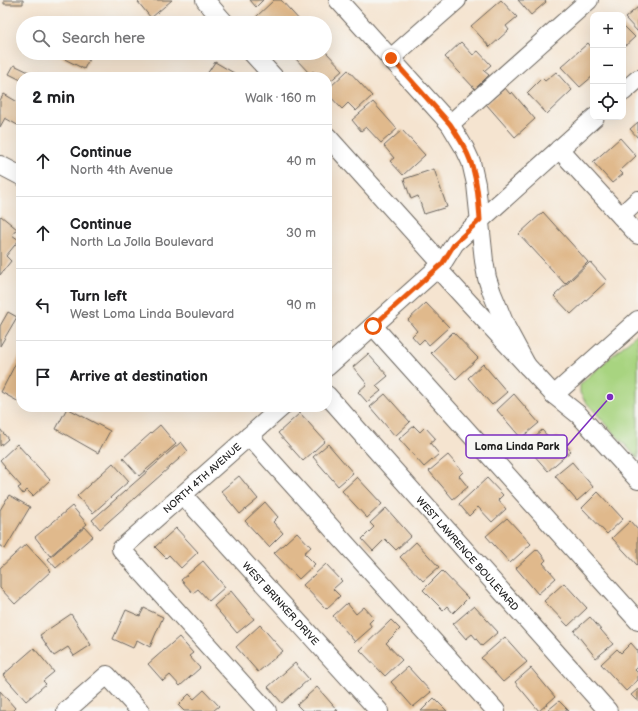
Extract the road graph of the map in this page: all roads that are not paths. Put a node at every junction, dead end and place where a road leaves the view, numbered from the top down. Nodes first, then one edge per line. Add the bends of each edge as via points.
1 (205, 0) edge
2 (338, 0) edge
3 (457, 0) edge
4 (589, 0) edge
5 (220, 16) edge
6 (391, 58) junction
7 (258, 60) edge
8 (269, 72) edge
9 (638, 78) edge
10 (626, 89) edge
11 (592, 120) edge
12 (450, 124) junction
13 (332, 142) edge
14 (559, 149) junction
15 (0, 166) edge
16 (16, 174) edge
17 (638, 200) edge
18 (621, 216) junction
19 (480, 220) junction
20 (638, 235) edge
21 (439, 266) junction
22 (638, 320) edge
23 (373, 326) junction
24 (332, 363) edge
25 (526, 366) junction
26 (554, 395) junction
27 (332, 401) edge
28 (276, 412) edge
29 (249, 436) junction
30 (638, 480) edge
31 (183, 495) junction
32 (638, 621) edge
33 (66, 711) edge
34 (140, 711) edge
35 (267, 711) edge
36 (379, 711) edge
37 (496, 711) edge
38 (608, 711) edge

1 - 5 street
2 - 6 street
3 - 6 street
4 - 12 street
6 - 12 street
7 - 8 street
9 - 10 street
11 - 14 street
12 - 19 street via 465,149 474,172
13 - 21 street
14 - 18 street
14 - 19 street
15 - 16 street
17 - 18 street
18 - 20 street
19 - 21 street via 455,243
19 - 25 street via 487,278 506,327
21 - 23 street
21 - 25 street
22 - 26 street
23 - 24 street
23 - 32 street
25 - 26 street
26 - 30 street via 579,415
27 - 38 street, WEST LAWRENCE BOULEVARD
28 - 29 street, NORTH 4TH AVENUE
29 - 31 street, NORTH 4TH AVENUE
29 - 37 street
31 - 35 street, NORTH 4TH AVENUE via 121,549
31 - 36 street, WEST BRINKER DRIVE
33 - 34 street via 107,675

